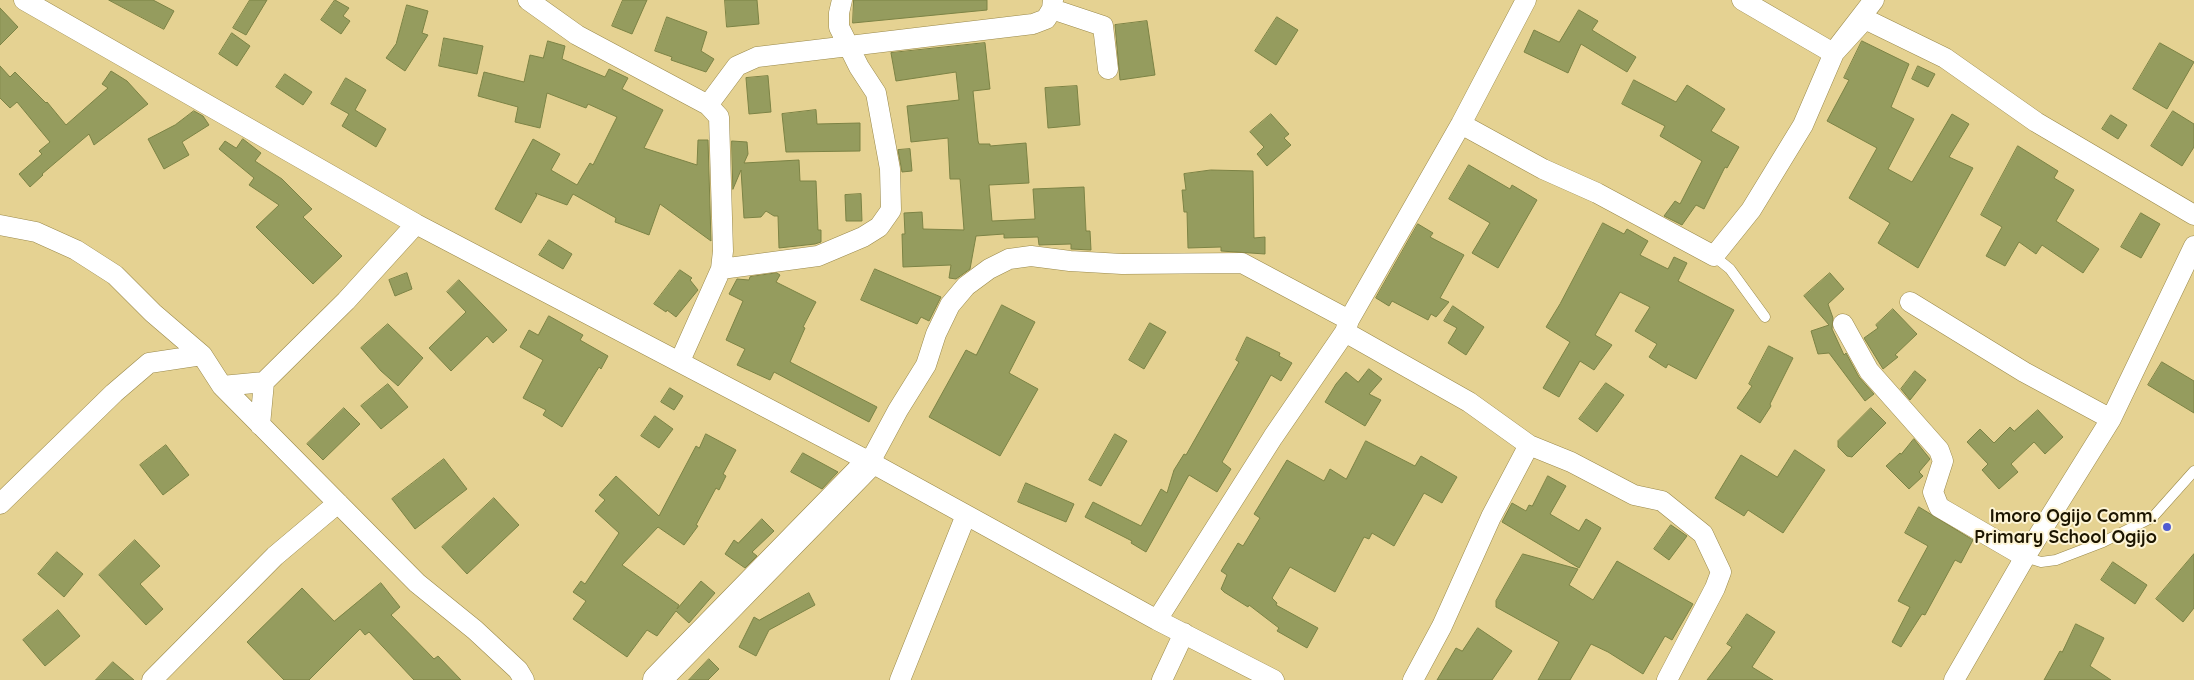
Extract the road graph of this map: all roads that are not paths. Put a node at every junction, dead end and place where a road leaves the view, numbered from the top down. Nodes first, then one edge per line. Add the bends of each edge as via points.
1 (24, 0) edge
2 (528, 0) edge
3 (842, 0) edge
4 (1526, 0) edge
5 (1742, 0) edge
6 (1874, 0) edge
7 (1052, 4) edge
8 (848, 45) junction
9 (1108, 69) dead end
10 (708, 105) junction
11 (1462, 124) junction
12 (2194, 215) edge
13 (416, 224) junction
14 (0, 225) edge
15 (2194, 246) edge
16 (1714, 256) junction
17 (721, 269) junction
18 (1910, 302) dead end
19 (1764, 317) dead end
20 (1843, 324) dead end
21 (1347, 326) junction
22 (176, 332) junction
23 (202, 355) junction
24 (680, 361) junction
25 (150, 363) junction
26 (264, 382) junction
27 (222, 386) junction
28 (2111, 419) junction
29 (260, 425) junction
30 (1529, 445) junction
31 (870, 462) junction
32 (2194, 471) edge
33 (338, 503) junction
34 (0, 504) edge
35 (966, 515) junction
36 (2026, 557) junction
37 (1156, 620) junction
38 (1184, 633) junction
39 (152, 680) edge
40 (524, 680) edge
41 (657, 680) edge
42 (900, 680) edge
43 (1162, 680) edge
44 (1274, 680) edge
45 (1413, 680) edge
46 (1667, 680) edge
47 (1954, 680) edge

1 - 13 street
2 - 10 street via 577,35
3 - 8 street via 839,28
4 - 11 street
5 - 6 street via 1833,53
7 - 8 street via 1046,19 1033,24
7 - 9 street via 1103,26
8 - 10 street via 757,57 737,66
8 - 17 street via 876,92 890,168 891,210 878,227 863,237 818,256
10 - 17 street via 719,117
11 - 16 street
11 - 21 street
12 - 16 street via 2036,122 1945,58 1865,19 1834,53 1804,125 1751,210
13 - 24 street
13 - 26 street via 346,302
14 - 22 street via 36,232 76,250 115,275
15 - 28 street
16 - 19 lane via 1730,269
17 - 24 street
18 - 28 street via 2024,372
20 - 36 street via 1869,371 1940,450 1943,461 1933,492 1939,507
21 - 30 street via 1469,402
21 - 31 street via 1242,264 1122,264 1031,256 1009,259 981,274 950,305 926,365
21 - 37 street
22 - 23 street
22 - 25 street
23 - 25 street
23 - 27 street
24 - 31 street
25 - 34 street
26 - 27 street
26 - 29 street
27 - 29 street
28 - 36 street
29 - 33 street
30 - 45 street
30 - 46 street via 1571,462 1634,495 1662,501 1703,534 1721,572
31 - 35 street
31 - 41 street
32 - 36 lane via 2153,517 2128,530 2056,560 2041,562
33 - 39 street via 275,556
33 - 40 street via 417,583 475,630 518,670
35 - 37 street
35 - 42 street
36 - 47 street
37 - 38 street
38 - 43 street
38 - 44 street

